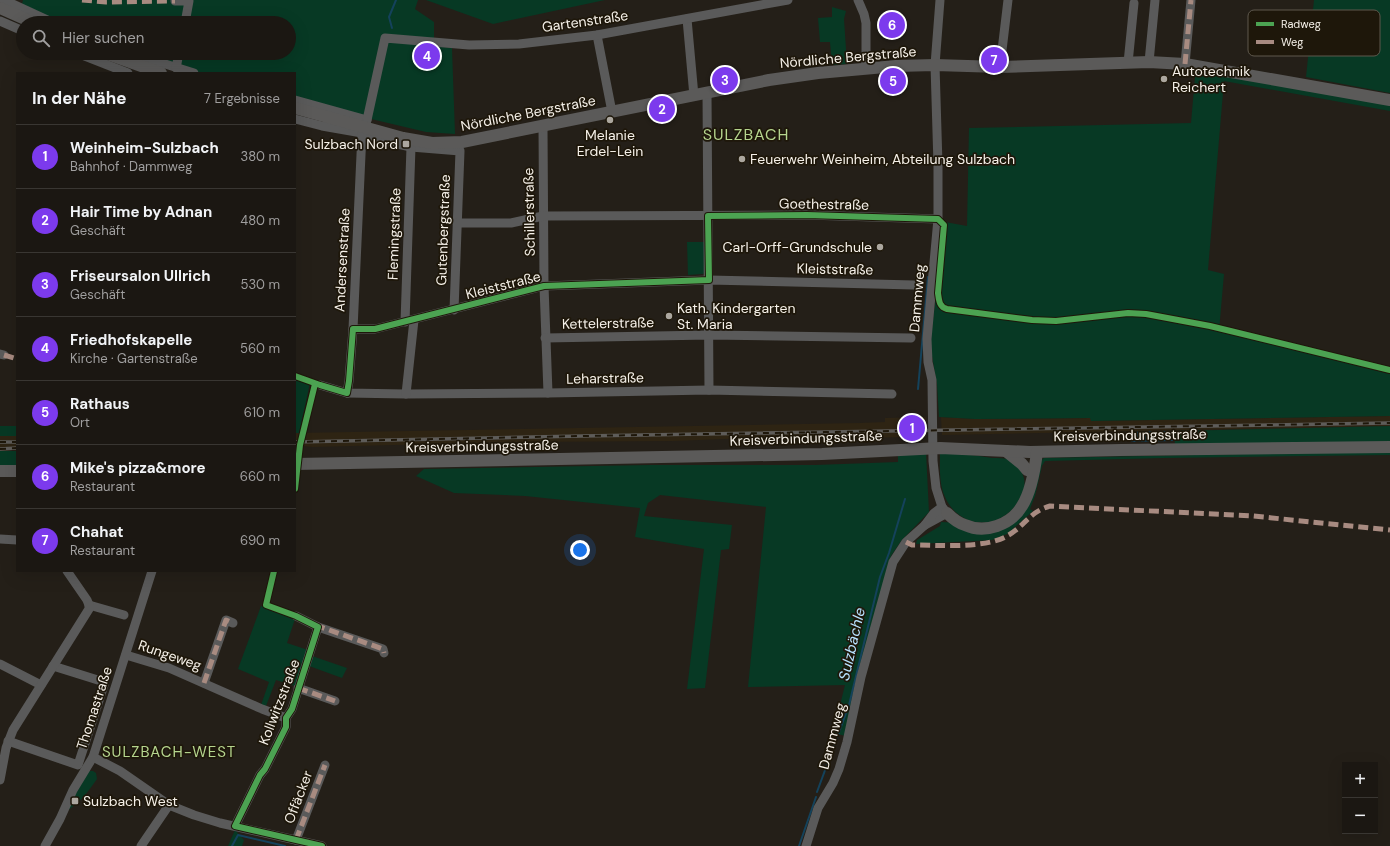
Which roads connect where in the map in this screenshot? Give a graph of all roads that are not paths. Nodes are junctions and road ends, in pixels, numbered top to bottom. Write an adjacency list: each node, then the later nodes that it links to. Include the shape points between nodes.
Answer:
1 (4, 0): 12 (street)
2 (788, 0): 14 (street, Gartenstraße)
3 (858, 0): 29 (street, via 866,22)
4 (940, 0): 26 (street, Dammweg)
5 (1008, 0): 27 (street)
6 (1155, 0): 23 (street)
7 (1191, 0): 25 (street)
8 (175, 1): 13 (street, via 190,1)
9 (1134, 3): 24 (street)
10 (0, 8): 11 (main road)
11 (18, 16)
12 (39, 16)
13 (187, 16)
14 (687, 19): 17 (street, Gartenstraße); 34 (street)
15 (0, 21): 16 (street)
16 (16, 28)
17 (597, 35): 18 (street, Gartenstraße, via 519,44 469,46); 38 (street)
18 (385, 38): 41 (street, Andersenstraße)
19 (95, 60): 30 (street)
20 (125, 60): 31 (main road)
21 (151, 60): 28 (street)
22 (178, 60): 28 (street)
23 (1149, 62): 24 (main road, Nördliche Bergstraße); 25 (main road, Nördliche Bergstraße)
24 (1128, 63): 27 (main road, Nördliche Bergstraße)
25 (1185, 64): 36 (main road, Nördliche Bergstraße)
26 (935, 65): 27 (main road, Nördliche Bergstraße); 29 (main road, Nördliche Bergstraße); 45 (street, Dammweg)
27 (1000, 67)
28 (176, 68): 32 (street)
29 (866, 68): 33 (main road, Nördliche Bergstraße, via 769,80)
30 (125, 72)
31 (158, 72)
32 (190, 72)
33 (708, 93): 34 (main road, Nördliche Bergstraße); 44 (street)
34 (694, 96): 38 (main road, Nördliche Bergstraße)
35 (296, 100): 41 (street)
36 (1390, 100)
37 (296, 108): 41 (main road, Nördliche Bergstraße)
38 (612, 112): 40 (main road, Nördliche Bergstraße)
39 (296, 119): 41 (street, via 322,126)
40 (543, 126): 41 (main road, Nördliche Bergstraße, via 462,142 432,142 403,138); 43 (street, Schillerstraße)
41 (364, 127): 42 (street, via 384,141); 52 (street, Andersenstraße)
42 (411, 147): 46 (street, Gutenbergstraße, via 460,150); 51 (street, Flemingstraße)
43 (543, 216): 44 (street, Goethestraße); 46 (street, Goethestraße, via 511,223); 49 (street, Schillerstraße)
44 (708, 216): 45 (street, Goethestraße, via 807,215); 47 (street)
45 (938, 219): 70 (street, Dammweg, via 927,339 932,380 933,461 936,488)
46 (457, 223): 50 (street, Gutenbergstraße)
47 (709, 280): 48 (street, Kleiststraße); 49 (street, Kleiststraße); 53 (street)
48 (914, 285)
49 (544, 286): 50 (street, Kleiststraße); 54 (street, Schillerstraße)
50 (454, 310): 51 (street, Kleiststraße)
51 (409, 321): 52 (street, Kleiststraße, via 375,330); 60 (street, Flemingstraße)
52 (353, 329): 58 (street, Andersenstraße)
53 (709, 335): 54 (street, Kettelerstraße); 55 (street, Kettelerstraße); 57 (street)
54 (545, 338): 59 (street, Schillerstraße)
55 (911, 338)
56 (320, 385): 58 (street, Leharstraße)
57 (709, 390): 59 (street, Leharstraße); 61 (street, Leharstraße)
58 (347, 393): 60 (street, Leharstraße)
59 (548, 393): 60 (street, Leharstraße)
60 (406, 394)
61 (892, 394)
62 (1390, 447): 64 (main road, Kreisverbindungsstraße)
63 (1006, 451): 64 (main road, Kreisverbindungsstraße); 65 (main road, Kreisverbindungsstraße, via 940,448 822,454); 66 (main road)
64 (1034, 452): 66 (main road, via 1028,459); 69 (main road, via 1035,466)
65 (296, 464)
66 (1027, 470): 69 (main road)
67 (16, 471): 68 (main road)
68 (0, 472)
69 (1028, 489): 70 (main road, via 1022,507 998,526 971,528 957,521)
70 (945, 510): 99 (street, Dammweg, via 913,535 901,548 891,566 839,769 818,808)
71 (0, 538): 72 (street)
72 (16, 540)
73 (68, 572): 75 (street)
74 (152, 572): 81 (street, Thomastraße)
75 (89, 605): 76 (street); 83 (street)
76 (124, 614)
77 (296, 616): 79 (street)
78 (233, 623): 84 (street, Rungeweg, via 226,620)
79 (318, 627): 80 (street, via 383,649); 86 (street, Kollwitzstraße)
80 (384, 653)
81 (126, 655): 84 (street, Rungeweg, via 169,668); 90 (street, Thomastraße)
82 (0, 664): 85 (street)
83 (53, 666): 85 (street); 89 (street, via 101,681 104,685 78,765)
84 (204, 683): 88 (street, Rungeweg)
85 (41, 685): 89 (street)
86 (298, 688): 87 (street, Kollwitzstraße); 88 (street, Kollwitzstraße, via 292,709)
87 (335, 701)
88 (286, 718): 94 (street, Kollwitzstraße, via 286,726)
89 (8, 741): 92 (street)
90 (93, 757): 93 (street, via 120,771); 96 (street, Thomastraße)
91 (325, 765): 95 (street, Offäcker)
92 (0, 780)
93 (169, 805): 94 (street, via 205,819); 97 (street)
94 (235, 826): 95 (street)
95 (296, 840): 98 (street)
96 (45, 846)
97 (141, 846)
98 (322, 846)
99 (806, 846)

